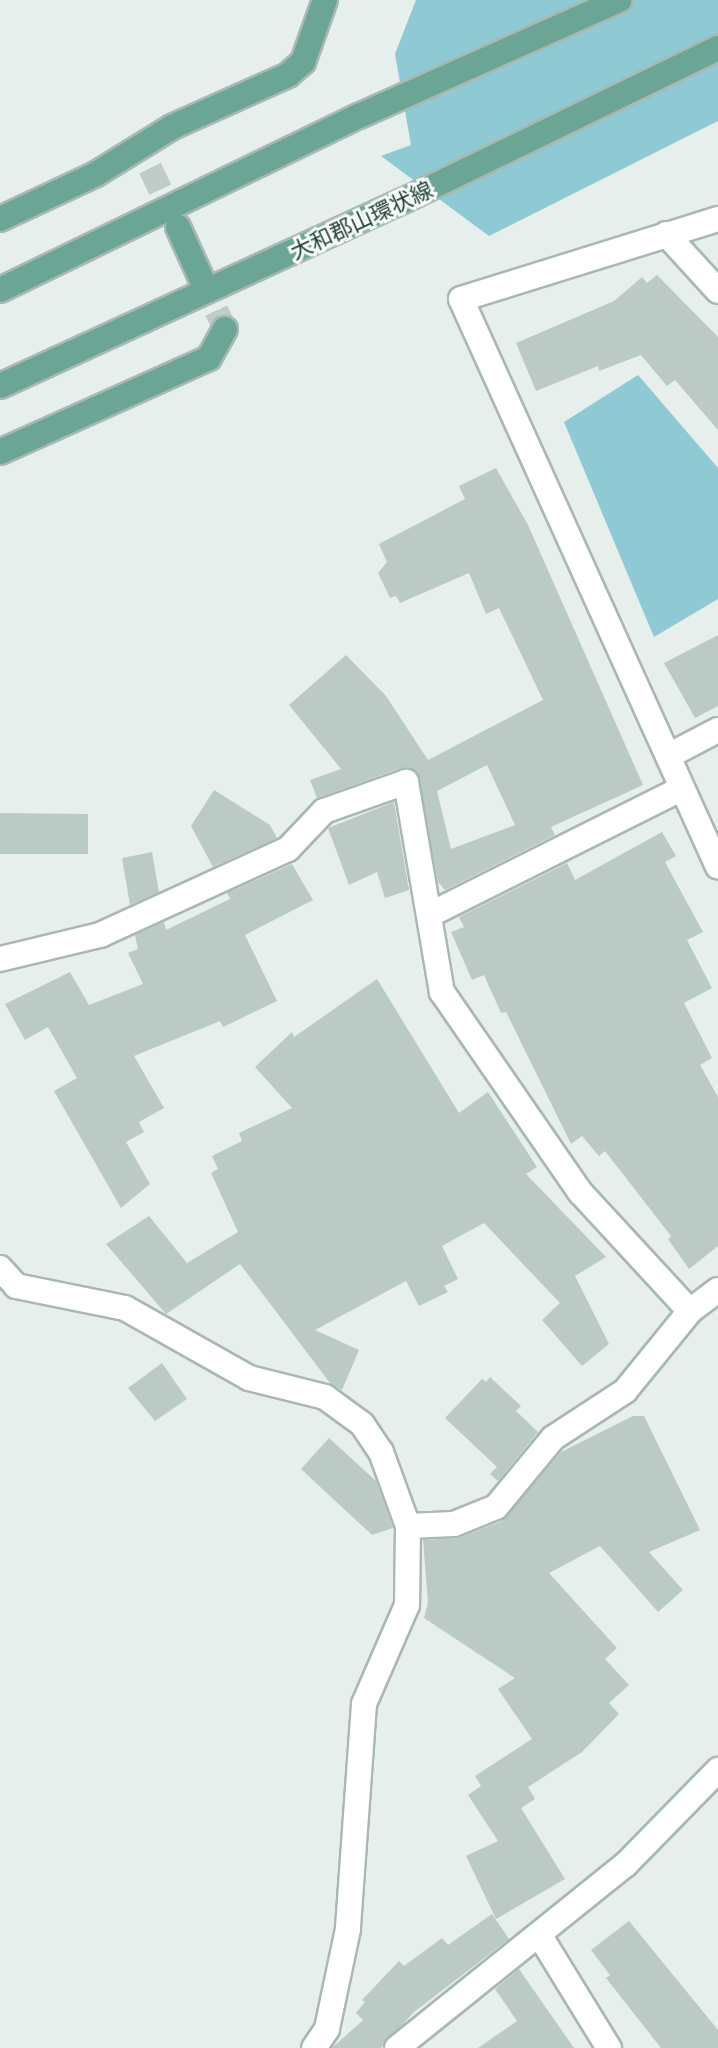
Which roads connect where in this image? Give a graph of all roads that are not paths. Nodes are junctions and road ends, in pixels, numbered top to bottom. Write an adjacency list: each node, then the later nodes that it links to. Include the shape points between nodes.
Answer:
1 (325, 0): 4 (main road, via 303,62 288,75 172,127 146,158)
2 (619, 0): 9 (main road, via 359,116)
3 (718, 48): 12 (main road, 大和郡山環状線, via 403,201)
4 (0, 219)
5 (718, 219): 7 (street)
6 (178, 227): 8 (main road)
7 (666, 234): 10 (street); 15 (street, via 461,299)
8 (201, 278)
9 (0, 290)
10 (718, 291)
11 (225, 329): 13 (main road, via 209,358)
12 (0, 386)
13 (0, 452)
14 (718, 730): 15 (street)
15 (668, 756): 16 (street)
16 (681, 789): 17 (street); 18 (street)
17 (718, 867)
18 (429, 915): 19 (street, via 406,782 324,811 288,849 100,935); 22 (street, via 442,992 580,1192)
19 (0, 959)
20 (0, 1268): 23 (street, via 16,1286 125,1308 249,1378 325,1397 362,1424 381,1452)
21 (718, 1290): 22 (street)
22 (690, 1311): 23 (street, via 625,1391 553,1438 496,1507 454,1524)
23 (408, 1526): 26 (street, via 407,1605 364,1704 348,1929 327,2029)
24 (718, 1770): 25 (street, via 626,1864)
25 (540, 1936): 27 (street); 28 (street)
26 (314, 2048)
27 (397, 2048)
28 (609, 2048)

